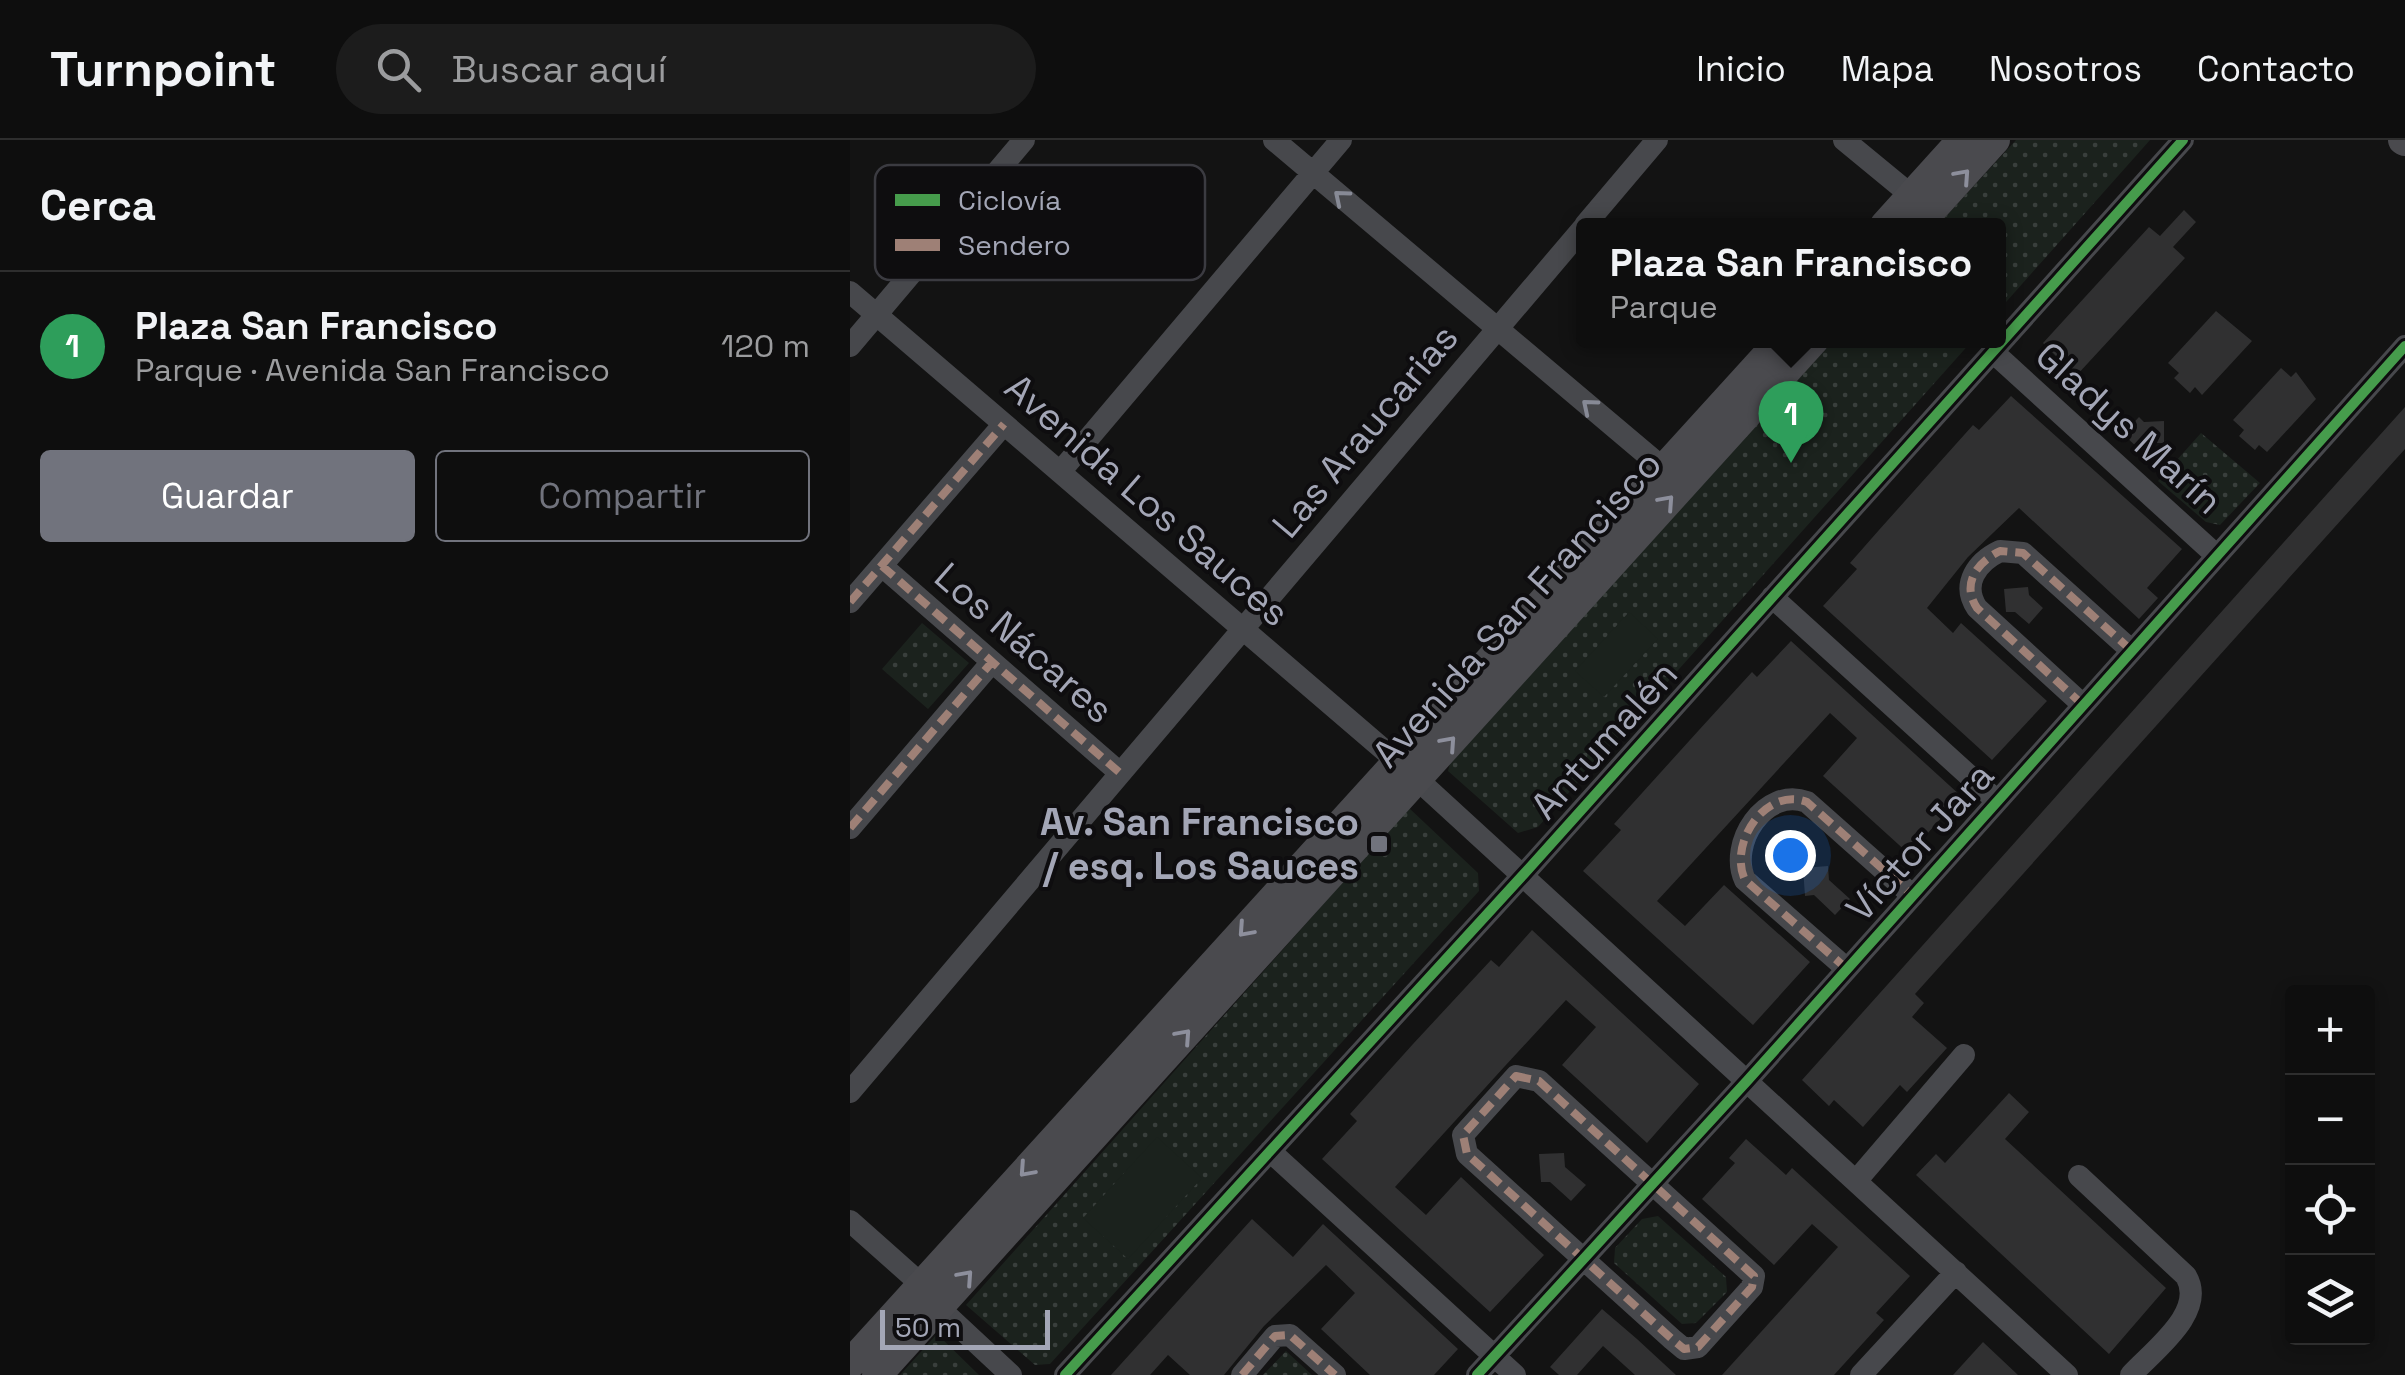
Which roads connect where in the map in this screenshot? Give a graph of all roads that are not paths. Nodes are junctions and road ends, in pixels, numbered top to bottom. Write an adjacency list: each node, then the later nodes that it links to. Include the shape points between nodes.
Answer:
1 (1024, 140): 9 (street)
2 (1274, 140): 10 (street)
3 (1341, 140): 10 (street)
4 (1658, 140): 12 (street, Las Araucarias)
5 (1844, 140): 11 (street)
6 (1962, 140): 11 (main road)
7 (1995, 140): 11 (main road, one-way to 7)
8 (2183, 140): 18 (street, Antumalén)
9 (1003, 165)
10 (1313, 173): 17 (street, one-way to 10); 27 (street)
11 (1915, 211)
12 (1591, 218)
13 (1576, 236): 17 (street, Las Araucarias)
14 (905, 280): 16 (street)
15 (850, 292): 16 (street, Avenida Los Sauces)
16 (876, 314): 19 (street); 25 (street, Avenida Los Sauces)
17 (1498, 329): 26 (street, one-way to 17); 32 (street, Las Araucarias)
18 (2006, 337)
19 (850, 346)
20 (2405, 346): 28 (street, Víctor Jara)
21 (1774, 348): 26 (main road, Avenida San Francisco)
22 (1806, 348): 36 (main road, Avenida San Francisco, one-way to 22)
23 (1997, 348): 24 (street, Antumalén)
24 (1993, 352): 28 (street, Gladys Marín); 30 (street, Antumalén)
25 (1004, 424): 27 (street, Avenida Los Sauces); 29 (street)
26 (1664, 469): 36 (main road, Avenida San Francisco)
27 (1060, 472): 32 (street, Avenida Los Sauces)
28 (2218, 556): 33 (street, Víctor Jara)
29 (882, 566): 31 (street); 34 (street, Los Nácares)
30 (1772, 597): 38 (street); 40 (street, Antumalén)
31 (850, 602)
32 (1243, 629): 36 (street, Avenida Los Sauces); 37 (street, Las Araucarias)
33 (2132, 650): 35 (street, Víctor Jara); 35 (street, via 2023,553 2000,550 1974,572 1970,592 1977,608)
34 (992, 662): 37 (street, Los Nácares); 39 (street)
35 (2084, 705): 38 (street, Víctor Jara)
36 (1408, 770): 40 (street, Avenida Los Sauces); 53 (main road, Avenida San Francisco)
37 (1120, 774): 45 (street, Las Araucarias)
38 (1997, 802): 41 (street, Víctor Jara)
39 (850, 828)
40 (1523, 875): 44 (street, Avenida Los Sauces); 46 (street, Antumalén)
41 (1913, 896): 42 (street, Víctor Jara); 42 (street, via 1807,802 1773,803 1742,839 1740,870)
42 (1847, 969): 44 (street, Víctor Jara)
43 (1964, 1055): 48 (street)
44 (1747, 1081): 48 (street, Avenida Los Sauces); 49 (street, Víctor Jara)
45 (850, 1092)
46 (1270, 1151): 54 (street); 58 (street, Antumalén)
47 (2078, 1176): 65 (street, via 2186,1276 2192,1289 2186,1314)
48 (1856, 1181): 52 (street, Avenida Los Sauces)
49 (1653, 1182): 51 (street, Víctor Jara); 51 (street, via 1754,1276 1752,1288 1698,1348 1684,1349); 51 (street, via 1538,1081 1516,1076 1463,1135 1462,1146)
50 (850, 1221): 53 (street)
51 (1584, 1258): 54 (street, Víctor Jara)
52 (1956, 1272): 63 (street); 64 (street, Avenida Los Sauces)
53 (930, 1296): 55 (main road, Avenida San Francisco); 56 (main road, Avenida San Francisco); 57 (street)
54 (1494, 1356): 61 (street, Víctor Jara); 62 (street)
55 (850, 1364)
56 (876, 1375)
57 (1011, 1375)
58 (1065, 1375)
59 (1242, 1375): 60 (street, via 1275,1336 1290,1335)
60 (1335, 1375)
61 (1477, 1375)
62 (1516, 1375)
63 (1862, 1375)
64 (2067, 1375)
65 (2131, 1375)

